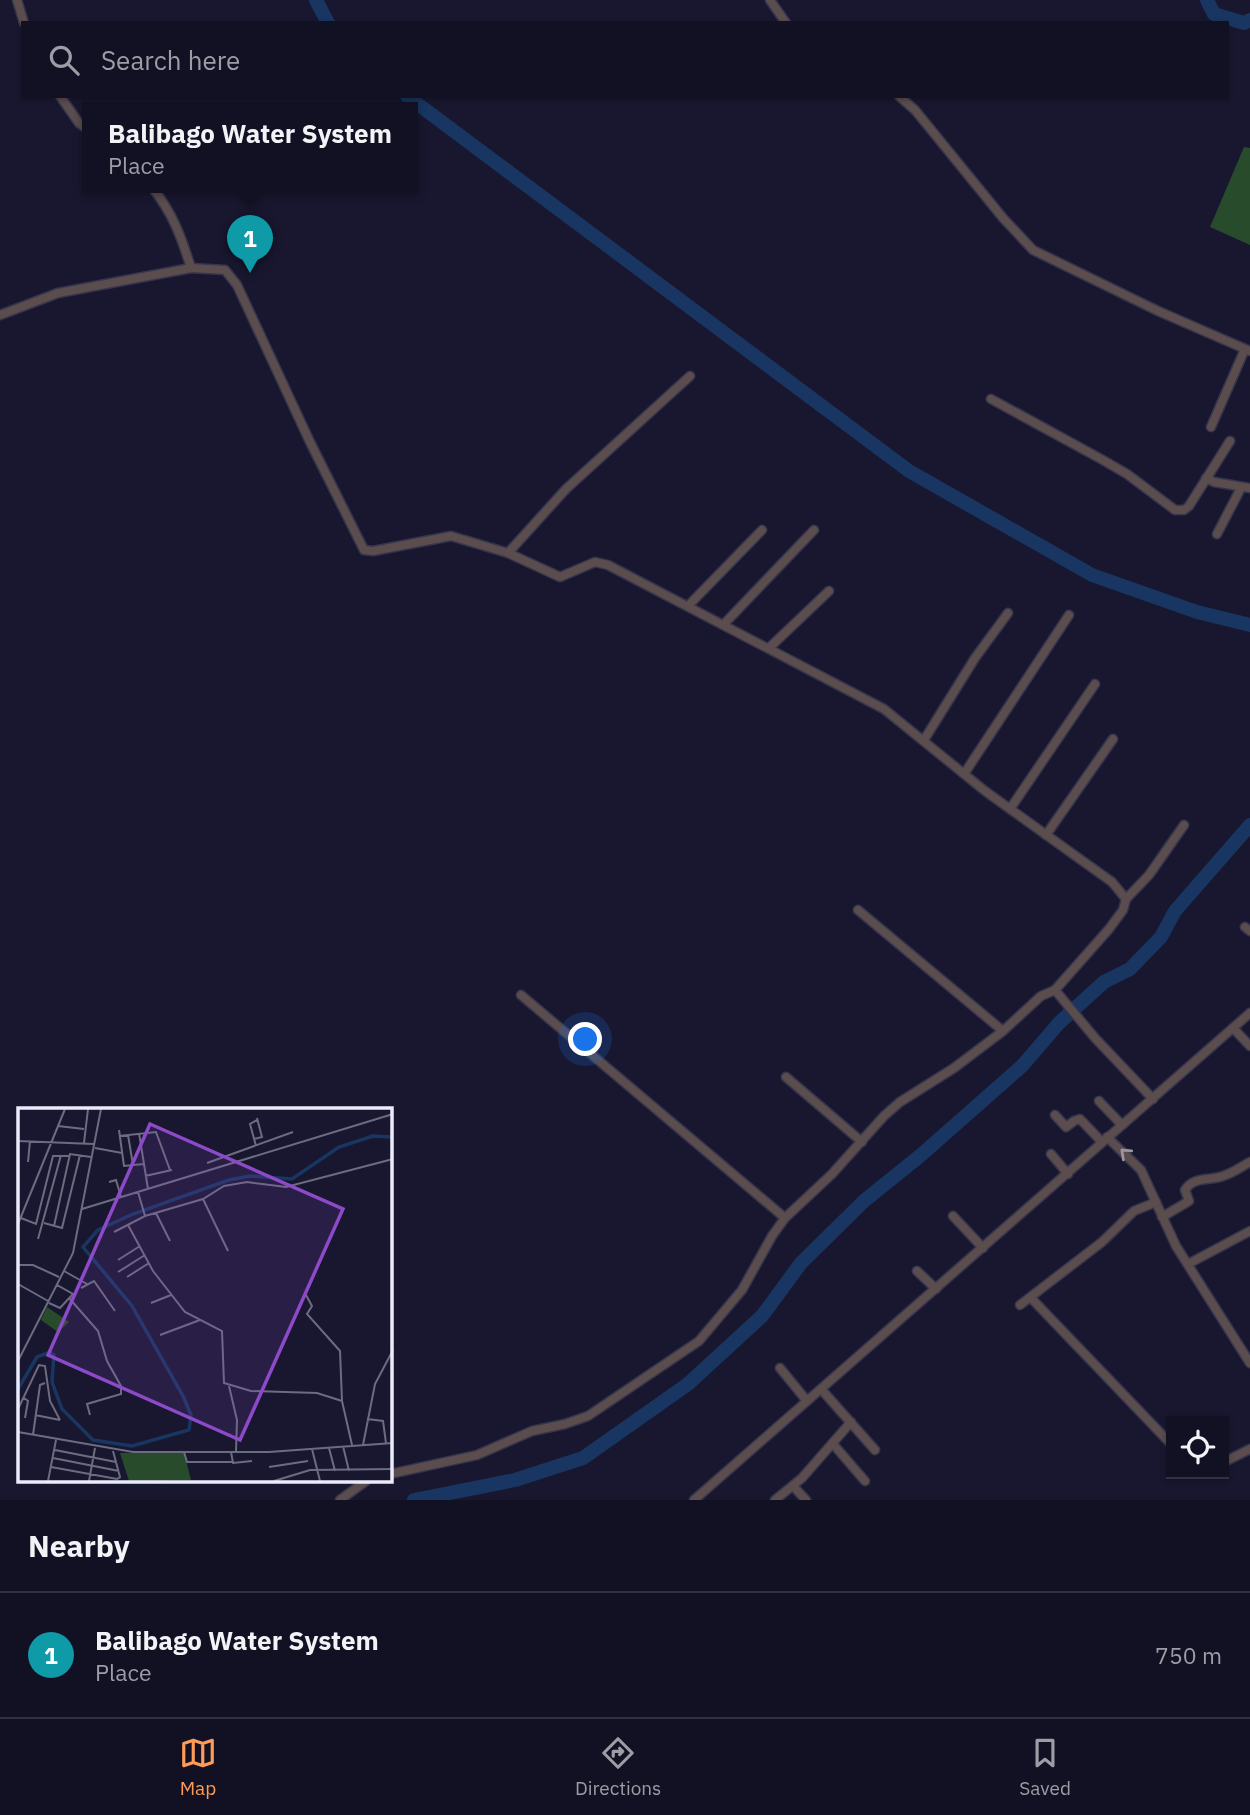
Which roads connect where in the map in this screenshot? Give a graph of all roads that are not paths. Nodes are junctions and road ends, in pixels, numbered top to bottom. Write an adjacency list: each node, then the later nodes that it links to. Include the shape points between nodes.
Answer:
1 (17, 0): 3 (street)
2 (770, 0): 4 (street)
3 (23, 21)
4 (785, 21)
5 (61, 98): 7 (street)
6 (900, 98): 11 (street, via 1033,250)
7 (82, 125)
8 (157, 193): 9 (street, via 178,228)
9 (191, 268): 10 (street, via 58,293); 21 (street, via 215,268 232,275 365,550 451,536)
10 (0, 315)
11 (1247, 350): 14 (street)
12 (690, 376): 21 (street, via 566,489)
13 (991, 399): 16 (street, via 1101,458 1175,510 1189,506)
14 (1211, 427)
15 (1230, 440): 16 (street)
16 (1206, 478): 17 (street)
17 (1246, 488): 20 (street)
18 (762, 530): 23 (street)
19 (814, 530): 26 (street)
20 (1217, 534)
21 (508, 553): 23 (street, via 561,577 603,563)
22 (829, 591): 27 (street)
23 (688, 606): 26 (street)
24 (1008, 613): 30 (street)
25 (1069, 615): 31 (street)
26 (724, 624): 27 (street)
27 (769, 648): 30 (street, via 884,709)
28 (1095, 684): 32 (street)
29 (1113, 739): 34 (street)
30 (924, 740): 31 (street)
31 (964, 774): 32 (street)
32 (1010, 809): 34 (street)
33 (1184, 825): 35 (street)
34 (1046, 835): 35 (street, via 1112,882)
35 (1126, 899): 37 (street, via 1118,917)
36 (858, 911): 41 (street)
37 (1055, 990): 41 (street, via 1041,996); 44 (street)
38 (521, 995): 56 (street)
39 (1250, 1013): 40 (street)
40 (1233, 1028): 42 (street); 44 (street)
41 (1003, 1031): 49 (street, via 900,1102)
42 (1250, 1046)
43 (786, 1077): 49 (street)
44 (1153, 1099): 47 (street)
45 (1099, 1101): 47 (street)
46 (1055, 1115): 48 (street, via 1066,1127 1080,1119)
47 (1122, 1125): 48 (street)
48 (1105, 1139): 52 (street); 53 (street, one-way to 48, via 1141,1170)
49 (862, 1142): 56 (street)
50 (1051, 1154): 52 (street)
51 (1250, 1162): 55 (street, via 1222,1177 1190,1183 1185,1190 1189,1200)
52 (1068, 1174): 58 (street)
53 (1156, 1202): 55 (street); 62 (street, via 1134,1211)
54 (953, 1216): 58 (street)
55 (1163, 1217): 59 (street)
56 (785, 1218): 74 (street, via 742,1290 708,1332 588,1416 532,1431 477,1455)
57 (1249, 1234): 59 (street)
58 (983, 1248): 61 (street)
59 (1188, 1265): 64 (street)
60 (917, 1271): 61 (street)
61 (936, 1289): 66 (street)
62 (1031, 1298): 63 (street); 69 (street)
63 (1020, 1305)
64 (1250, 1363)
65 (780, 1368): 67 (street)
66 (821, 1389): 67 (street); 68 (street)
67 (807, 1401): 79 (street)
68 (851, 1422): 70 (street); 72 (street)
69 (1166, 1439)
70 (833, 1444): 75 (street); 77 (street)
71 (1250, 1449): 73 (street)
72 (875, 1450)
73 (1229, 1460)
74 (392, 1474)
75 (865, 1481)
76 (365, 1482): 78 (street)
77 (793, 1486): 80 (street); 81 (street)
78 (340, 1500)
79 (694, 1500)
80 (775, 1500)
81 (806, 1500)

